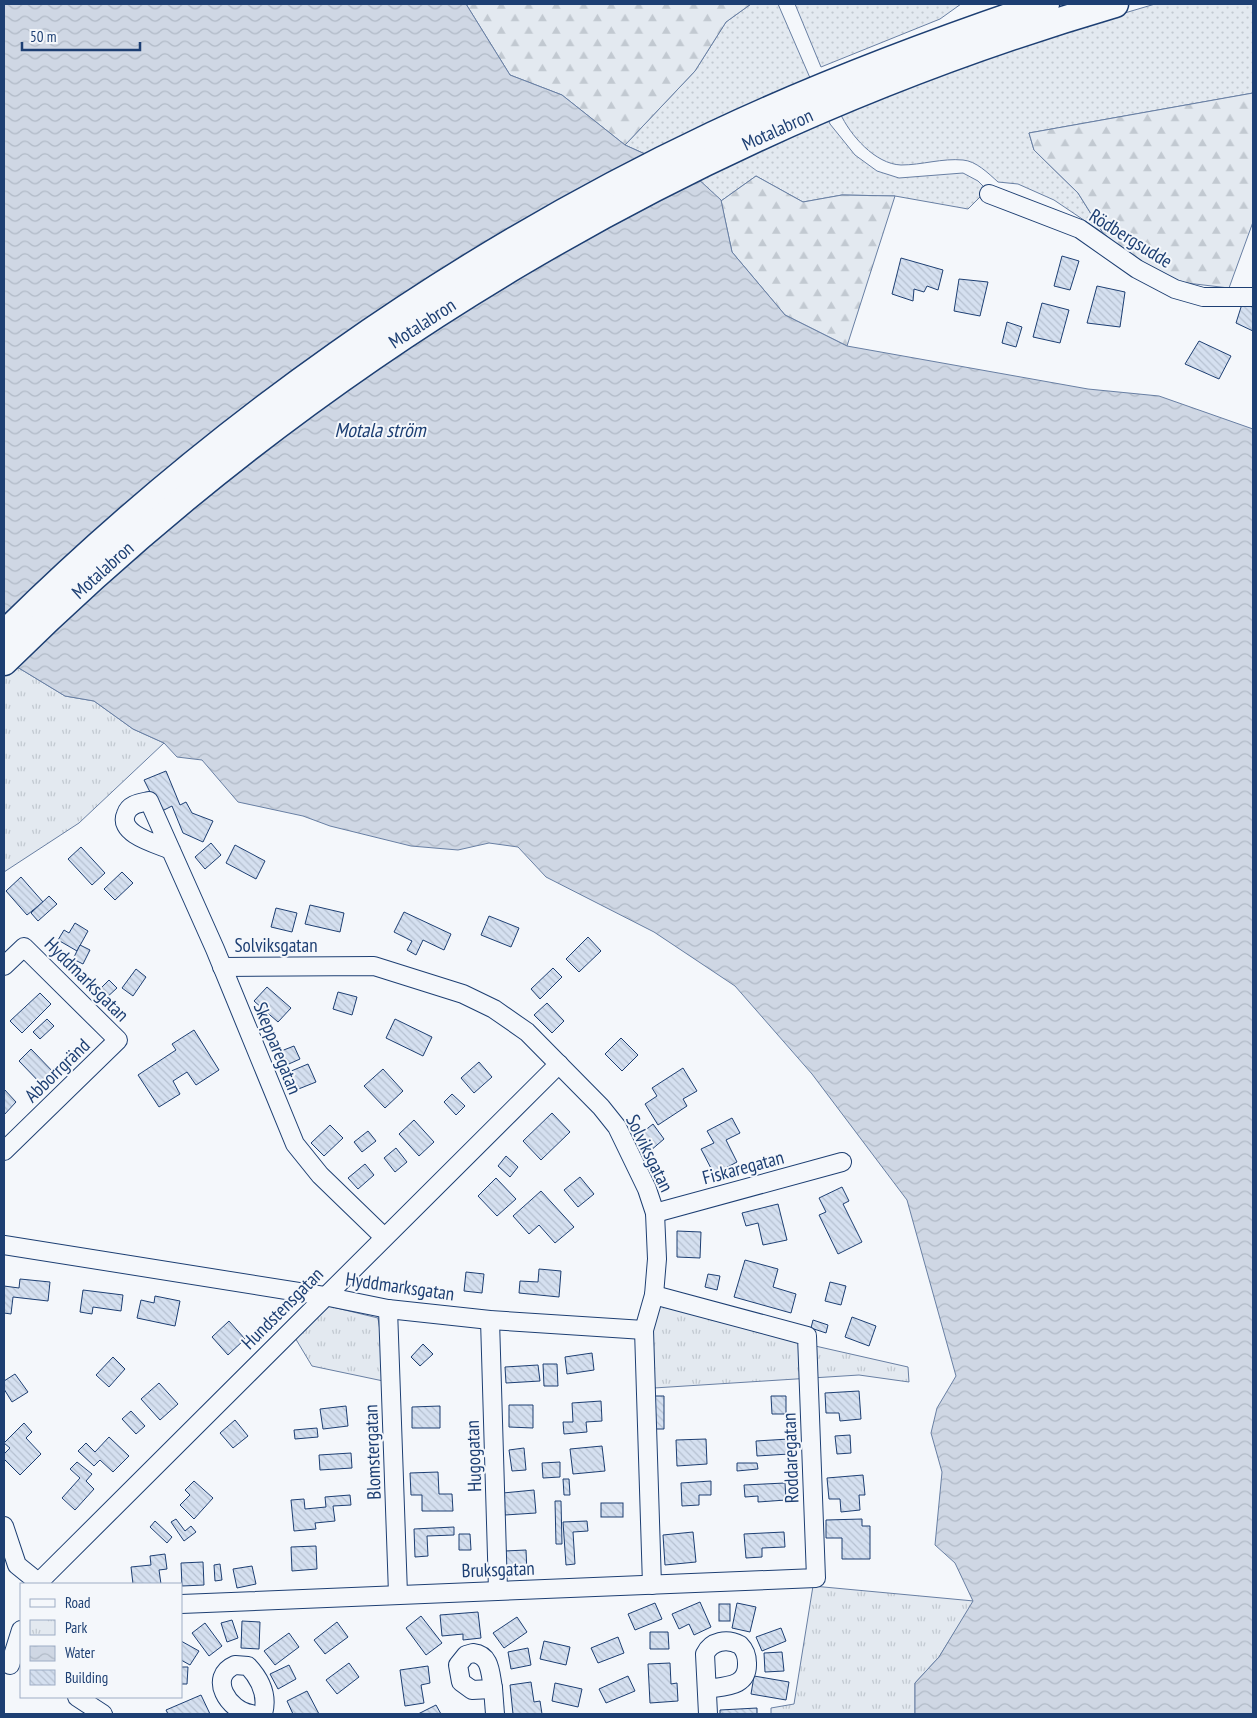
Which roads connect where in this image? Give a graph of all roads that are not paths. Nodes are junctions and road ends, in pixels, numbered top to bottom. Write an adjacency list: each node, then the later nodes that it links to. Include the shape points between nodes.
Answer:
1 (1046, 4): 3 (highway)
2 (1115, 4): 3 (highway, via 997,41)
3 (898, 67): 6 (highway, Motalabron, via 729,128 522,236 425,296 203,455); 7 (highway, Motalabron, via 809,114 721,153 564,235 436,312 216,471 108,563)
4 (989, 194): 5 (street, Rödbergsudde, via 1080,229 1137,270 1175,289 1203,297)
5 (1253, 297)
6 (4, 634)
7 (4, 662)
8 (171, 850): 10 (street, Skepparegatan)
9 (4, 966): 11 (street, Hyddmarksgatan, via 24,947)
10 (222, 967): 12 (street, Solviksgatan, via 374,966 392,970 463,994 494,1009 519,1026); 16 (street, Skepparegatan, via 295,1144 320,1175)
11 (118, 1040): 13 (street, Abborrgränd)
12 (558, 1064): 15 (street, Solviksgatan, via 602,1107 617,1127); 16 (street, Hundstensgatan)
13 (4, 1151)
14 (842, 1162): 15 (street, Fiskaregatan)
15 (655, 1213): 18 (street, Solviksgatan, via 657,1259)
16 (384, 1236): 19 (street, Hundstensgatan)
17 (4, 1245): 19 (street, Hyddmarksgatan)
18 (654, 1295): 22 (street, Solviksgatan); 24 (street, Roddaregatan, via 807,1336)
19 (324, 1296): 20 (street, Hyddmarksgatan); 25 (street, Hundstensgatan)
20 (388, 1309): 21 (street, Hyddmarksgatan); 28 (street, Blomstergatan)
21 (490, 1320): 22 (street, Hyddmarksgatan); 27 (street, Hugogatan)
22 (644, 1330): 26 (street, Solviksgatan)
23 (4, 1526): 25 (street, via 17,1565)
24 (816, 1578): 26 (street, Bruksgatan)
25 (38, 1583)
26 (652, 1585): 27 (street, Bruksgatan)
27 (498, 1590): 28 (street, Bruksgatan)
28 (398, 1594): 29 (street, Bruksgatan)
29 (182, 1604)
30 (20, 1634): 31 (street)
31 (12, 1666)
32 (493, 1688): 38 (street)
33 (707, 1689): 39 (street)
34 (79, 1698): 35 (street)
35 (103, 1714)
36 (251, 1714): 37 (street, via 240,1712 223,1690 224,1673 235,1665 248,1666 259,1680 265,1695)
37 (263, 1714)
38 (495, 1714)
39 (708, 1714)

